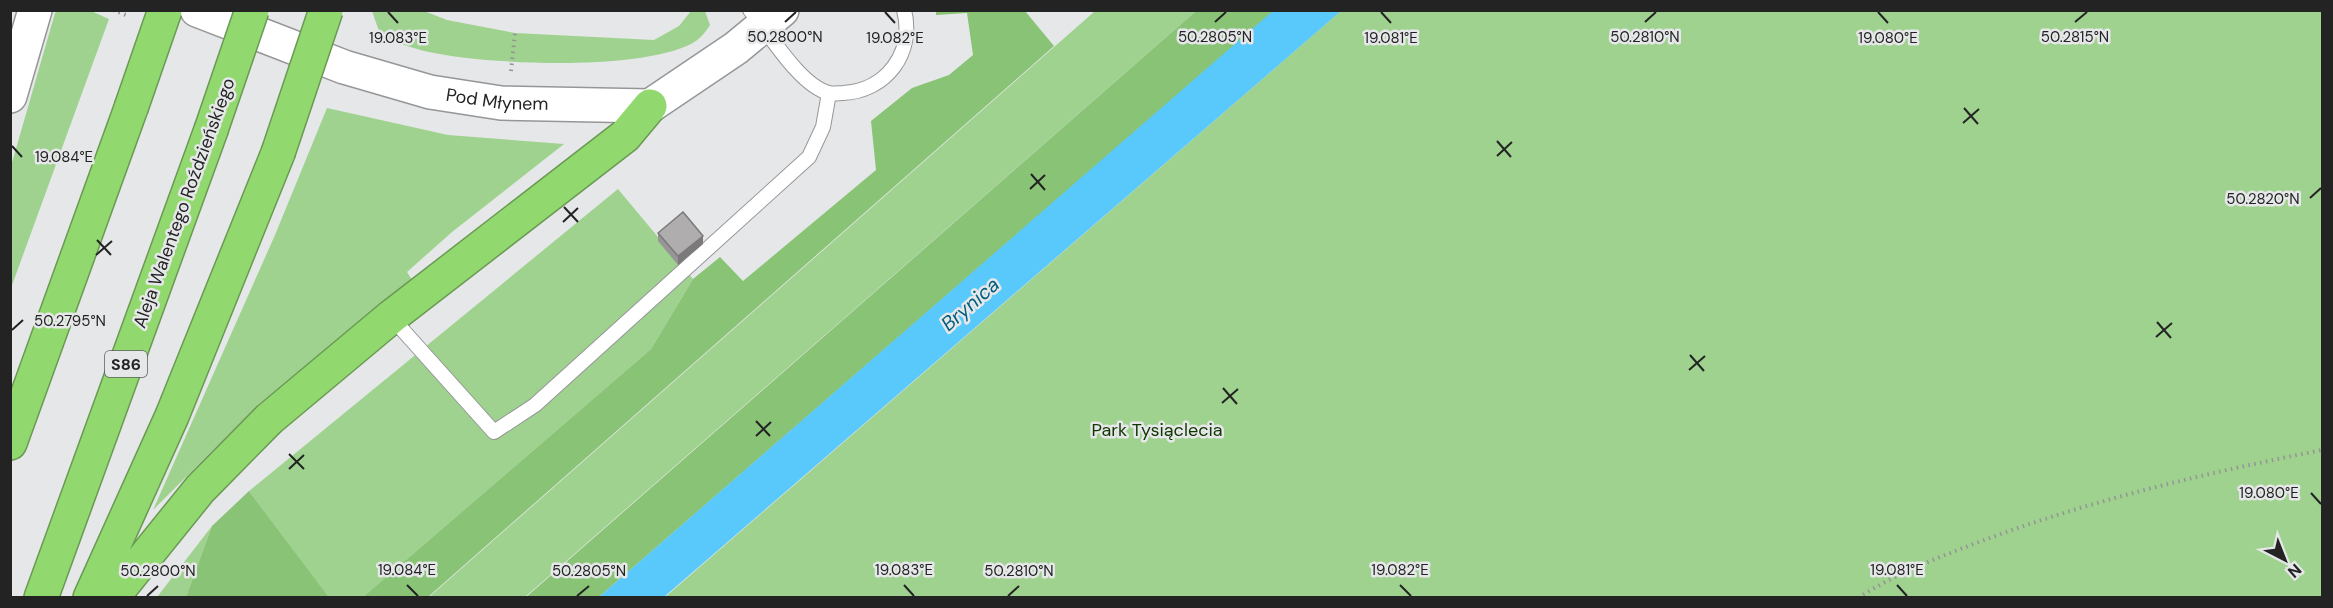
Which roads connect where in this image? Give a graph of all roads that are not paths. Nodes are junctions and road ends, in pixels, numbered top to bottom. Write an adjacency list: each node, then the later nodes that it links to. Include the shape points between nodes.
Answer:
1 (35, 10): 9 (street)
2 (197, 10): 10 (street, Pod Młynem, via 344,67 430,92 501,103)
3 (252, 10): 13 (highway, Aleja Walentego Roździeńskiego / S86, bridge)
4 (326, 10): 14 (highway, bridge, via 278,153 172,416)
5 (904, 10): 8 (lane, via 908,24 905,48 892,70 880,82 860,92)
6 (150, 13): 12 (highway, bridge, via 131,108)
7 (765, 16): 8 (lane, via 805,79); 10 (street, via 736,48)
8 (829, 93): 11 (lane, via 823,127 809,157 535,405 494,432)
9 (10, 96)
10 (650, 106): 11 (highway, via 626,136)
11 (391, 317): 15 (highway, via 322,372 234,452)
12 (10, 443)
13 (41, 597)
14 (90, 597)
15 (112, 597)

